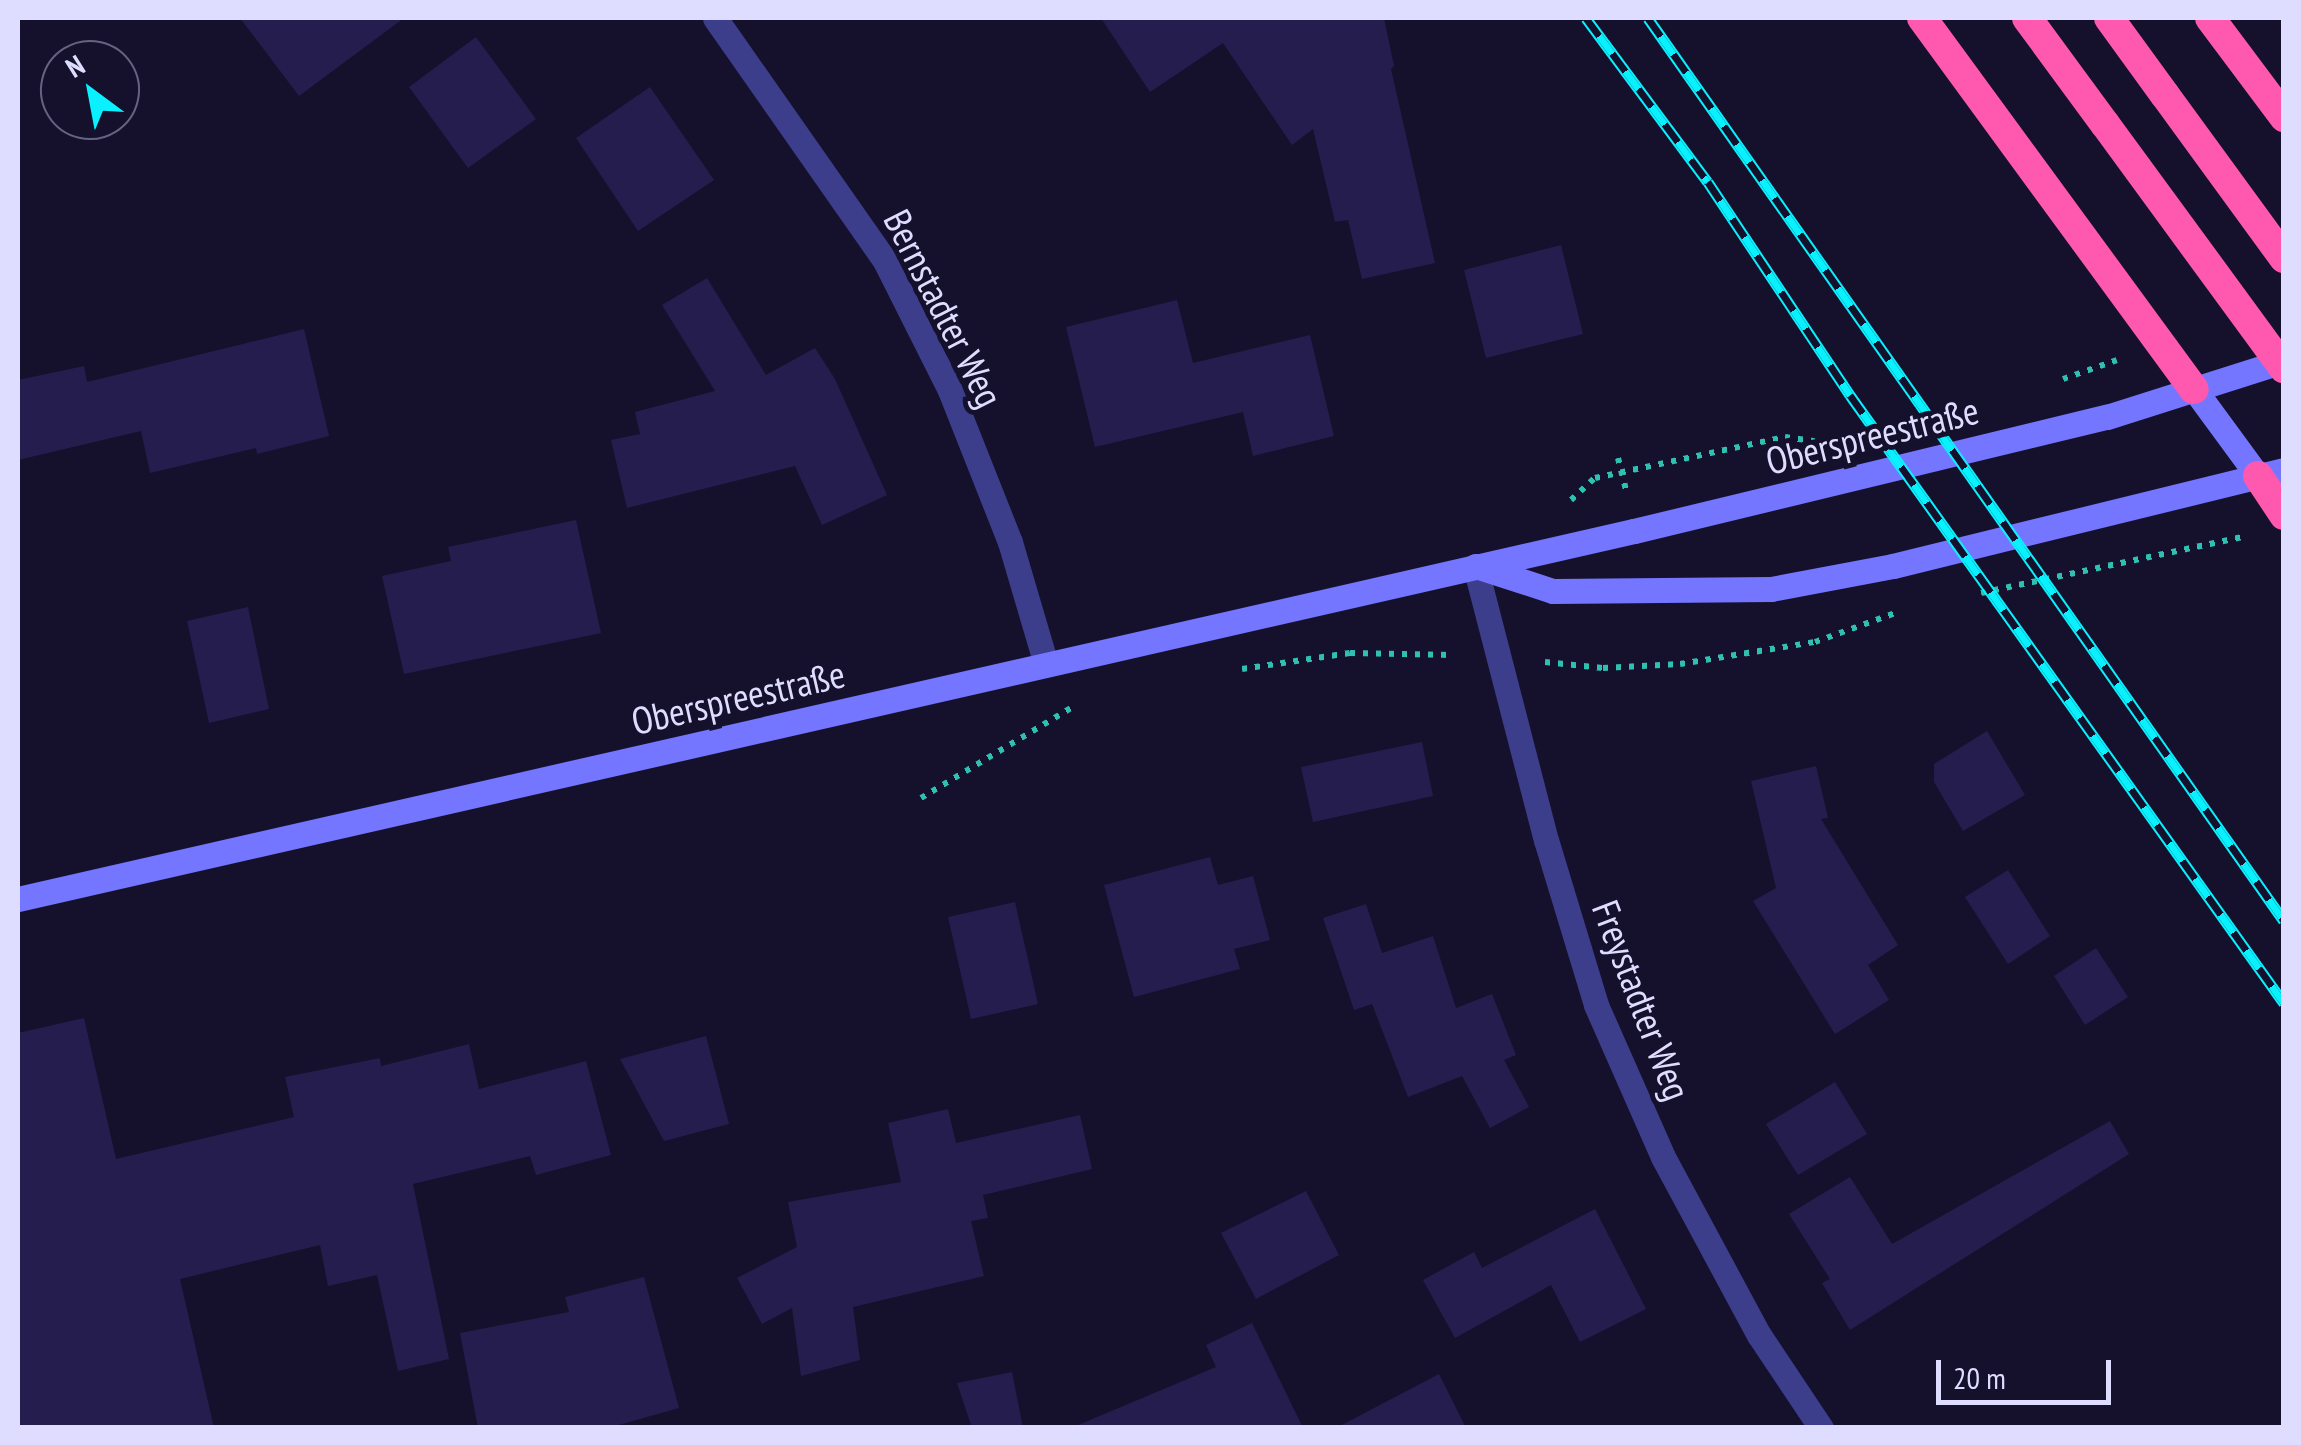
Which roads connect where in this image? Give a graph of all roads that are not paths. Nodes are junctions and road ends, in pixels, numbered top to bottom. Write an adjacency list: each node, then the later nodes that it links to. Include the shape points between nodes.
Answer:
1 (716, 18): 13 (street, Bernstadter Weg, via 885,261 949,388 1010,542)
2 (1922, 18): 9 (highway)
3 (2027, 18): 8 (highway, bridge)
4 (2109, 18): 7 (highway, bridge)
5 (2210, 18): 6 (highway)
6 (2284, 117)
7 (2284, 258)
8 (2284, 365): 9 (main road, Oberspreestraße)
9 (2194, 389): 10 (main road); 12 (main road, Oberspreestraße, via 2088,421)
10 (2271, 473): 11 (highway); 12 (main road, via 1771,590 1553,591)
11 (2284, 515)
12 (1475, 566): 13 (main road, Oberspreestraße); 15 (street, Freystadter Weg, via 1596,1005 1663,1157 1760,1335)
13 (1046, 664): 14 (main road, Oberspreestraße)
14 (18, 899)
15 (1821, 1428)

